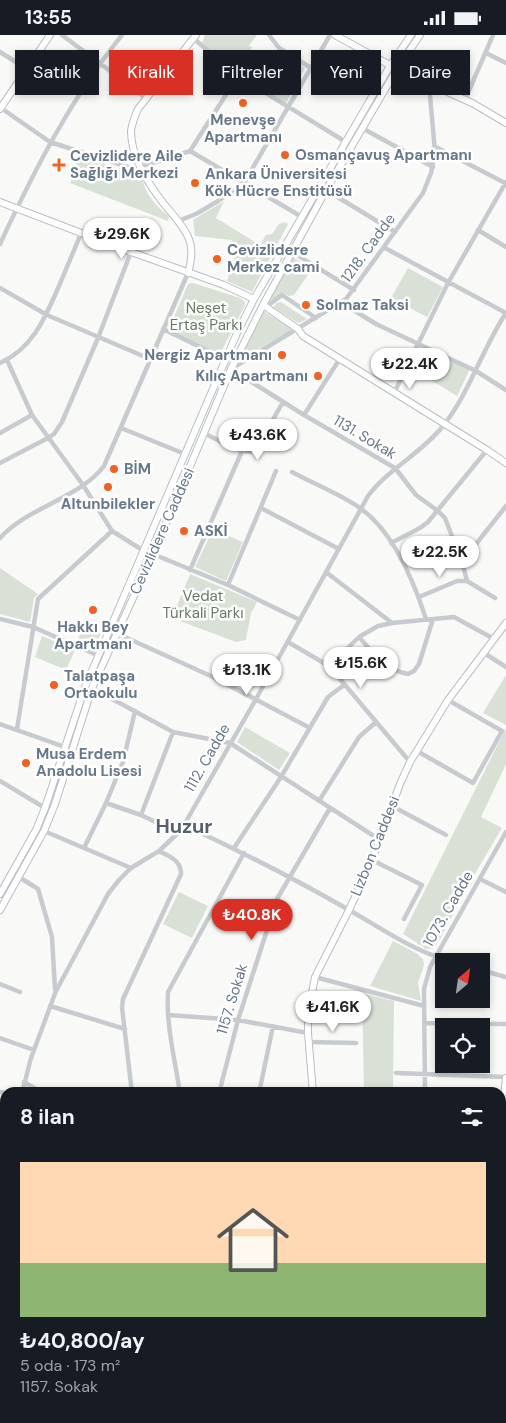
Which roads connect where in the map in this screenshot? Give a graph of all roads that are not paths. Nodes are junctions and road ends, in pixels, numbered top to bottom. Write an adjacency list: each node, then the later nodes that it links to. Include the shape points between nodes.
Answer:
1 (50, 35): 11 (main road)
2 (62, 35): 18 (street)
3 (122, 35): 18 (street)
4 (270, 35): 21 (street, via 280,48)
5 (330, 35): 13 (street)
6 (335, 35): 20 (main road)
7 (411, 35): 20 (main road, Cevizlidere Caddesi)
8 (420, 35): 14 (main road, Cevizlidere Caddesi)
9 (493, 35): 16 (street)
10 (195, 37): 12 (street); 28 (main road)
11 (40, 50)
12 (209, 50)
13 (321, 50)
14 (410, 50)
15 (0, 52): 17 (street)
16 (486, 53): 19 (street); 29 (street)
17 (15, 61)
18 (100, 63): 28 (street); 34 (street)
19 (506, 63)
20 (390, 66): 35 (main road, Cevizlidere Caddesi)
21 (311, 68): 31 (street)
22 (391, 79): 33 (main road, Cevizlidere Caddesi)
23 (15, 87): 30 (main road)
24 (226, 95): 37 (street)
25 (268, 95): 31 (street)
26 (430, 95): 36 (street, 1218. Cadde)
27 (454, 95): 29 (main road)
28 (146, 98): 39 (main road, via 133,119 131,132)
29 (465, 100): 32 (main road)
30 (1, 108): 34 (street)
31 (288, 108): 35 (street); 41 (street)
32 (506, 123)
33 (362, 128): 38 (street); 42 (main road, Cevizlidere Caddesi)
34 (50, 142): 39 (street); 44 (street)
35 (346, 143): 45 (main road, Cevizlidere Caddesi)
36 (434, 146): 38 (street, 1218. Cadde); 40 (street)
37 (190, 151): 39 (street); 41 (street)
38 (433, 167): 48 (street, 1218. Cadde, via 422,193)
39 (142, 170): 46 (main road)
40 (506, 182): 47 (street)
41 (244, 183): 45 (street); 46 (street, via 196,214)
42 (326, 190): 48 (street); 54 (main road, Cevizlidere Caddesi)
43 (0, 202): 44 (main road)
44 (16, 208): 49 (main road); 50 (street)
45 (302, 217): 59 (main road, Cevizlidere Caddesi)
46 (178, 221): 55 (main road, via 190,240)
47 (478, 230): 51 (street); 56 (street)
48 (395, 232): 52 (street, 1218. Cadde)
49 (81, 233): 53 (main road); 63 (street)
50 (0, 244)
51 (506, 247)
52 (385, 248): 56 (street); 58 (street, 1218. Cadde)
53 (131, 252): 55 (main road); 67 (street)
54 (292, 252): 58 (street); 61 (main road, Cevizlidere Caddesi)
55 (188, 273): 59 (main road); 65 (street)
56 (448, 283): 62 (street); 68 (street)
57 (0, 287): 63 (street)
58 (354, 290): 60 (street, 1218. Cadde)
59 (254, 299): 70 (main road, Cevizlidere Caddesi)
60 (342, 303): 64 (street, 1218. Cadde); 68 (street)
61 (264, 306): 64 (street, via 282,295); 66 (main road); 74 (main road, Cevizlidere Caddesi)
62 (506, 313): 75 (street, 1112. Cadde)
63 (47, 315): 67 (street); 71 (street, via 28,344)
64 (316, 318): 66 (street, 1218. Cadde)
65 (163, 329): 69 (street); 70 (street)
66 (298, 329): 72 (main road, via 303,336); 74 (street, 1218. Cadde)
67 (98, 338): 69 (street); 85 (street, via 62,422)
68 (418, 343): 75 (street); 77 (street)
69 (150, 359): 82 (street)
70 (224, 359): 88 (main road, Cevizlidere Caddesi)
71 (7, 360): 73 (street); 79 (street)
72 (339, 360): 77 (main road); 80 (street)
73 (0, 363)
74 (231, 369): 78 (street, 1131. Sokak); 84 (main road, Cevizlidere Caddesi)
75 (476, 371): 76 (street); 81 (street, 1112. Cadde)
76 (506, 390)
77 (394, 393): 81 (main road)
78 (283, 402): 80 (street, 1131. Sokak); 87 (street, via 255,451)
79 (32, 415): 83 (street); 85 (street)
80 (304, 415): 91 (street, 1131. Sokak)
81 (445, 424): 86 (main road); 91 (street, 1112. Cadde)
82 (121, 428): 88 (street); 94 (street, via 104,466)
83 (0, 433)
84 (204, 433): 87 (street); 104 (main road, Cevizlidere Caddesi)
85 (48, 438): 89 (street); 94 (street)
86 (487, 450): 90 (main road); 98 (street)
87 (242, 451): 106 (street)
88 (185, 454): 103 (main road, Cevizlidere Caddesi)
89 (0, 463)
90 (506, 463)
91 (395, 469): 97 (street, 1112. Cadde, via 378,484); 98 (street, 1131. Sokak, via 416,495)
92 (276, 471): 96 (street)
93 (292, 472): 97 (street)
94 (83, 485): 99 (street); 100 (street, via 27,517)
95 (506, 506): 105 (street)
96 (261, 508): 102 (street); 109 (street)
97 (361, 509): 101 (street); 102 (street, 1112. Cadde)
98 (438, 511): 101 (street, via 420,528); 105 (street, 1131. Sokak, via 445,518)
99 (112, 531): 103 (street); 118 (street, via 38,599)
100 (0, 538)
101 (391, 543): 110 (street, via 406,565)
102 (339, 549): 107 (street, 1112. Cadde)
103 (144, 551): 124 (main road, Cevizlidere Caddesi)
104 (153, 554): 106 (street); 119 (main road, Cevizlidere Caddesi)
105 (463, 565): 108 (street, 1131. Sokak)
106 (190, 571): 109 (street)
107 (326, 572): 115 (street, 1112. Cadde); 116 (street)
108 (467, 581): 110 (street, via 457,581); 111 (street)
109 (228, 585): 115 (street)
110 (419, 597): 113 (street)
111 (495, 598)
112 (0, 619): 118 (street)
113 (426, 619): 114 (street); 116 (street)
114 (433, 619): 120 (street, via 419,664 408,674 384,663); 121 (street, via 454,617)
115 (300, 620): 122 (street, 1112. Cadde)
116 (392, 623): 120 (street, via 378,626)
117 (506, 623): 121 (main road, Lizbon Caddesi)
118 (33, 627): 124 (street); 136 (street)
119 (116, 633): 125 (main road, Cevizlidere Caddesi); 130 (street)
120 (359, 637): 126 (street)
121 (494, 639): 123 (main road, Lizbon Caddesi)
122 (288, 642): 126 (street); 130 (street, 1112. Cadde)
123 (484, 653): 127 (street); 131 (main road, Lizbon Caddesi)
124 (97, 655): 125 (main road); 139 (main road, Cevizlidere Caddesi)
125 (104, 659): 129 (main road, Cevizlidere Caddesi)
126 (329, 666): 128 (street)
127 (506, 667)
128 (344, 685): 133 (street); 135 (street, via 328,697)
129 (92, 688): 132 (street); 151 (main road, Cevizlidere Caddesi)
130 (256, 699): 135 (street); 138 (street, 1112. Cadde)
131 (448, 700): 140 (main road, Lizbon Caddesi); 140 (street, via 502,731 473,783)
132 (135, 711): 137 (street); 145 (street, via 123,762)
133 (376, 722): 141 (street); 144 (street, via 359,737)
134 (0, 725): 136 (street)
135 (310, 728): 142 (street)
136 (17, 729): 139 (street)
137 (173, 732): 138 (street); 149 (street)
138 (230, 743): 142 (street); 150 (street, 1112. Cadde)
139 (65, 747): 147 (main road, Cevizlidere Caddesi)
140 (417, 751): 141 (main road, Lizbon Caddesi)
141 (410, 762): 146 (main road, Lizbon Caddesi)
142 (281, 777): 144 (street); 157 (street)
143 (0, 781): 147 (street)
144 (319, 801): 148 (street)
145 (106, 803): 149 (street); 156 (street)
146 (392, 805): 154 (street); 155 (main road, Lizbon Caddesi)
147 (46, 808): 166 (main road, Cevizlidere Caddesi)
148 (330, 808): 155 (street); 163 (street, 1157. Sokak)
149 (141, 815): 153 (street)
150 (184, 825): 153 (street, 1112. Cadde); 157 (street)
151 (44, 831): 156 (street); 162 (main road, Cevizlidere Caddesi)
152 (506, 832): 164 (street, 1073. Cadde)
153 (178, 833): 158 (street, 1112. Cadde)
154 (446, 835)
155 (380, 840): 160 (main road, Lizbon Caddesi)
156 (84, 848): 161 (street)
157 (234, 848): 159 (street)
158 (159, 851): 161 (street, 1112. Cadde); 184 (street, via 178,861 182,867 181,874 123,999)
159 (244, 853): 163 (street); 179 (street, via 168,992)
160 (372, 860): 167 (main road, Lizbon Caddesi); 169 (street, via 422,885)
161 (131, 868): 175 (street, 1112. Cadde, via 108,894)
162 (19, 877): 168 (main road, Cevizlidere Caddesi); 175 (street, via 38,889 52,937)
163 (288, 877): 167 (street); 180 (street, 1157. Sokak, via 273,909)
164 (480, 879): 165 (street); 170 (street, 1073. Cadde)
165 (506, 892)
166 (0, 894)
167 (349, 909): 170 (street); 172 (main road, Lizbon Caddesi)
168 (0, 910)
169 (404, 919)
170 (434, 957): 177 (street, 1073. Cadde, via 426,979)
171 (490, 973): 173 (street)
172 (315, 977): 177 (street); 185 (main road, Lizbon Caddesi, via 310,996)
173 (506, 977)
174 (0, 984): 176 (street)
175 (56, 991): 178 (street, 1112. Cadde)
176 (20, 992)
177 (424, 1005): 181 (street, 1073. Cadde)
178 (50, 1006): 184 (street); 189 (street, 1112. Cadde)
179 (168, 1015): 180 (street); 197 (street)
180 (238, 1020): 183 (street); 198 (street, 1157. Sokak)
181 (424, 1023): 182 (street); 191 (street, 1073. Cadde)
182 (506, 1024)
183 (273, 1026): 185 (street); 199 (street)
184 (125, 1029): 196 (street)
185 (308, 1033): 187 (main road, Lizbon Caddesi)
186 (0, 1039): 189 (street)
187 (309, 1042): 188 (street); 200 (main road, Lizbon Caddesi)
188 (356, 1043)
189 (34, 1050): 193 (street, 1112. Cadde)
190 (396, 1073): 191 (street)
191 (426, 1073): 192 (street); 201 (street, 1073. Cadde)
192 (506, 1077)
193 (24, 1082): 194 (street, 1112. Cadde); 195 (street)
194 (23, 1087)
195 (33, 1087)
196 (131, 1087)
197 (179, 1087)
198 (221, 1087)
199 (260, 1087)
200 (313, 1087)
201 (425, 1087)

